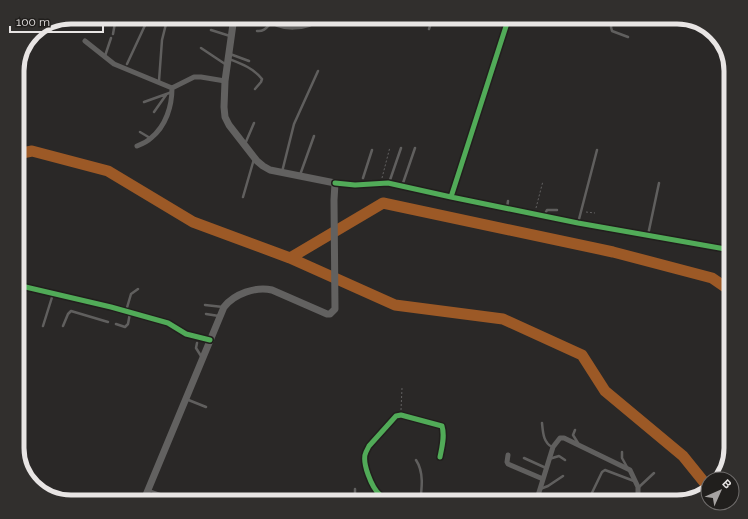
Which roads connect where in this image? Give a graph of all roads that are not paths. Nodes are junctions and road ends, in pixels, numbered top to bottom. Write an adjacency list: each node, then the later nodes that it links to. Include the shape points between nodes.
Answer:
1 (114, 24): 16 (lane)
2 (145, 24): 25 (lane)
3 (166, 24): 27 (lane, via 162,40)
4 (233, 24): 17 (main road)
5 (270, 24): 15 (lane, via 264,30)
6 (276, 24): 12 (street)
7 (298, 24): 12 (lane)
8 (309, 24): 12 (street)
9 (431, 24): 13 (lane)
10 (507, 24): 53 (street)
11 (612, 24): 18 (lane, via 612,31)
12 (296, 27)
13 (429, 29)
14 (211, 30): 17 (lane)
15 (257, 31)
16 (112, 34)
17 (232, 37): 23 (main road)
18 (628, 37)
19 (111, 38): 22 (lane)
20 (85, 41): 22 (street)
21 (201, 48): 23 (lane)
22 (104, 57): 25 (street, via 114,64)
23 (229, 59): 24 (lane); 28 (main road); 29 (lane, via 254,70 259,75 262,79)
24 (249, 61)
25 (126, 66): 27 (street)
26 (318, 71): 45 (lane, via 294,124)
27 (159, 81): 30 (street)
28 (225, 81): 30 (street, via 194,77); 38 (main road, via 225,117)
29 (255, 89)
30 (172, 90): 31 (lane); 37 (street, via 170,110 158,132)
31 (166, 94): 32 (lane); 33 (lane)
32 (144, 102)
33 (154, 112)
34 (254, 123): 38 (lane)
35 (140, 132): 37 (lane)
36 (314, 136): 46 (lane)
37 (151, 139): 39 (street)
38 (245, 145): 44 (main road)
39 (138, 146)
40 (401, 148): 49 (lane)
41 (415, 148): 51 (lane)
42 (372, 150): 47 (lane)
43 (597, 150): 58 (lane)
44 (254, 157): 45 (main road, via 270,170); 52 (lane)
45 (282, 172): 46 (main road)
46 (300, 176): 48 (main road)
47 (363, 178)
48 (335, 183): 49 (street); 65 (main road, via 336,302 333,312 326,314 265,289 235,297)
49 (389, 183): 51 (street)
50 (659, 183): 59 (lane)
51 (402, 186): 53 (street)
52 (243, 197)
53 (451, 197): 55 (street)
54 (508, 201): 55 (lane)
55 (507, 208): 57 (street)
56 (557, 210): 57 (lane, via 546,210)
57 (544, 216): 58 (street)
58 (578, 223): 59 (street)
59 (648, 235): 60 (street)
60 (724, 249)
61 (24, 287): 63 (street)
62 (138, 289): 66 (lane, via 131,294)
63 (54, 294): 66 (street); 71 (lane)
64 (205, 305): 65 (lane)
65 (224, 307): 68 (main road)
66 (128, 312): 70 (lane, via 128,324 125,327); 73 (street, via 168,323 186,334)
67 (206, 314): 68 (lane)
68 (220, 316): 73 (main road)
69 (108, 322): 72 (lane, via 71,311)
70 (116, 324)
71 (43, 326)
72 (63, 326)
73 (210, 340): 75 (main road)
74 (196, 343): 75 (lane)
75 (202, 358): 76 (main road)
76 (185, 399): 77 (lane); 95 (main road)
77 (206, 407)
78 (542, 423): 81 (lane, via 544,438 548,445)
79 (575, 430): 80 (lane, via 573,435)
80 (579, 445): 81 (street, via 560,438); 90 (street)
81 (553, 447): 86 (street)
82 (622, 452): 90 (lane, via 623,461)
83 (508, 455): 93 (street, via 508,464)
84 (440, 457): 101 (street, via 444,431 442,426 396,416 366,452 365,465)
85 (524, 458): 89 (lane)
86 (549, 459): 88 (lane, via 559,456); 89 (street)
87 (416, 460): 102 (lane, via 422,470)
88 (565, 460)
89 (546, 469): 93 (street)
90 (630, 470): 94 (street)
91 (654, 474): 94 (lane)
92 (563, 476): 97 (lane)
93 (543, 479): 97 (street)
94 (637, 485): 104 (lane, via 605,470); 105 (street)
95 (148, 489): 98 (main road); 99 (lane)
96 (355, 489): 100 (lane)
97 (540, 490): 103 (street)
98 (146, 495)
99 (164, 495)
100 (355, 495)
101 (380, 495)
102 (421, 495)
103 (538, 495)
104 (591, 495)
105 (638, 495)

